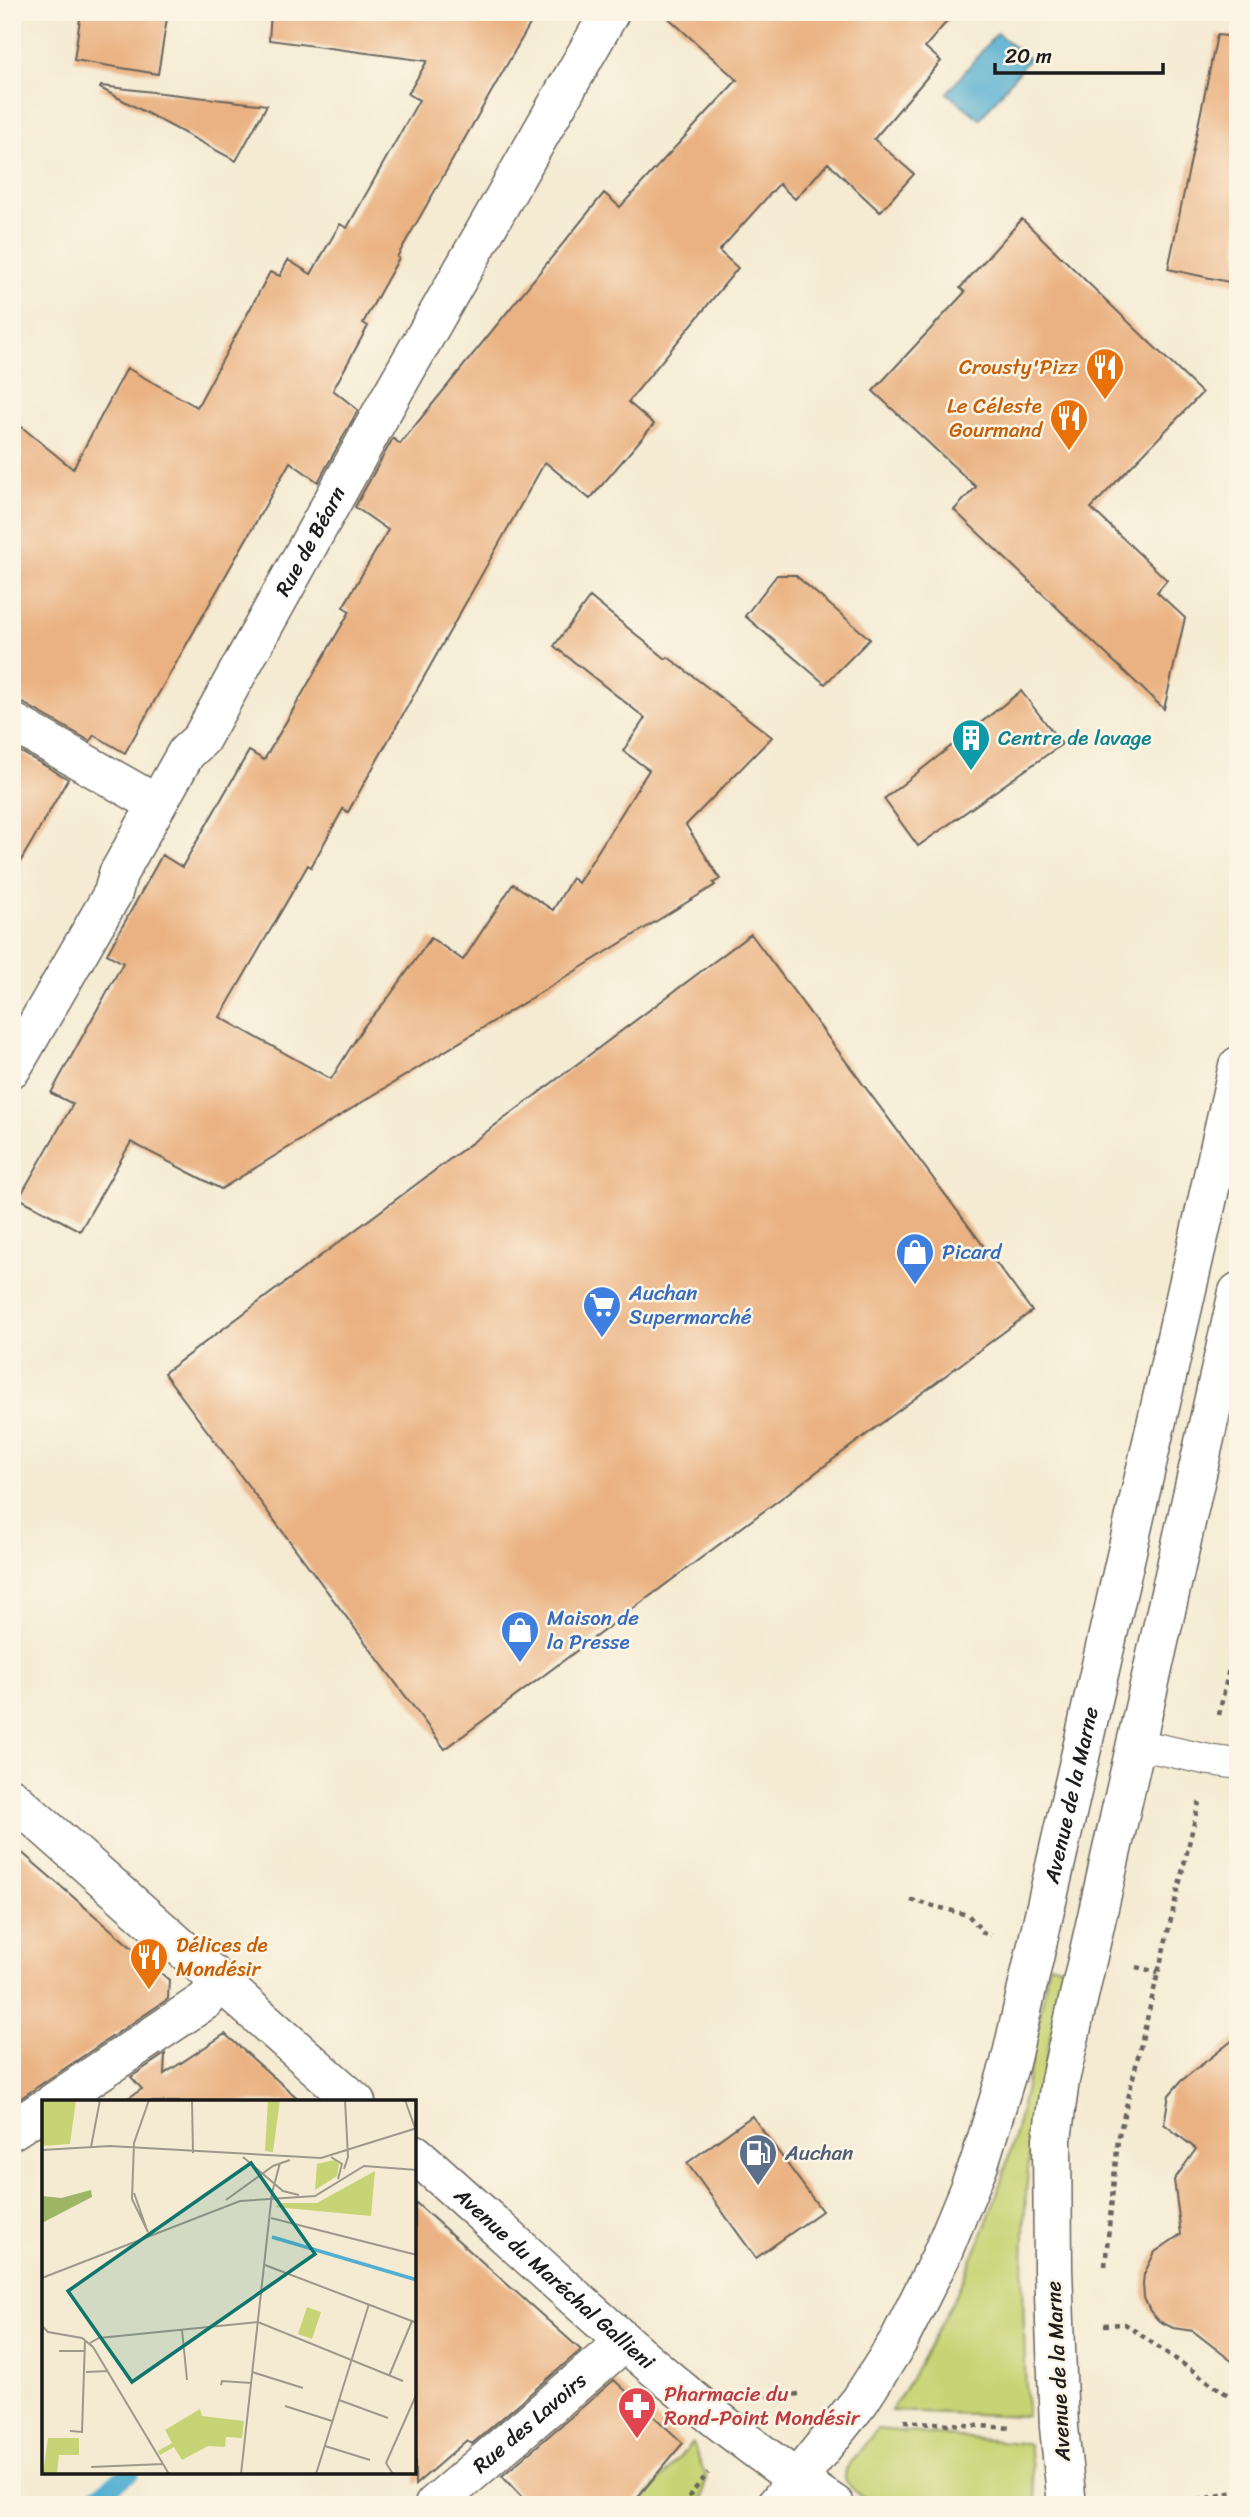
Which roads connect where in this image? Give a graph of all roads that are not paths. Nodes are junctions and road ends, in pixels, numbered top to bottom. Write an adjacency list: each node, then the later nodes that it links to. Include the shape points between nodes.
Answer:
1 (610, 12): 3 (street, Rue de Béarn, via 201,739 186,753)
2 (12, 722): 3 (street)
3 (157, 804): 5 (street, Rue de Béarn, via 118,874 113,893)
4 (1238, 1066): 17 (street, Avenue de la Marne, via 1010,2063 979,2164 899,2340 860,2401)
5 (12, 1068)
6 (1238, 1292): 7 (street, Avenue de la Marne)
7 (1136, 1744): 8 (lane); 20 (street, Avenue de la Marne, via 1060,2080 1052,2139 1059,2427)
8 (1223, 1762)
9 (12, 1798): 10 (street)
10 (219, 1982): 11 (street, via 206,2000); 12 (street)
11 (57, 2100)
12 (354, 2100)
13 (42, 2110): 14 (street)
14 (12, 2130)
15 (416, 2155): 16 (street, Avenue du Maréchal Gallieni)
16 (622, 2340): 17 (street, Avenue du Maréchal Gallieni, via 737,2436); 18 (street, Rue des Lavoirs)
17 (786, 2492): 19 (street, Avenue du Maréchal Gallieni)
18 (434, 2505)
19 (835, 2505)
20 (1067, 2505)

